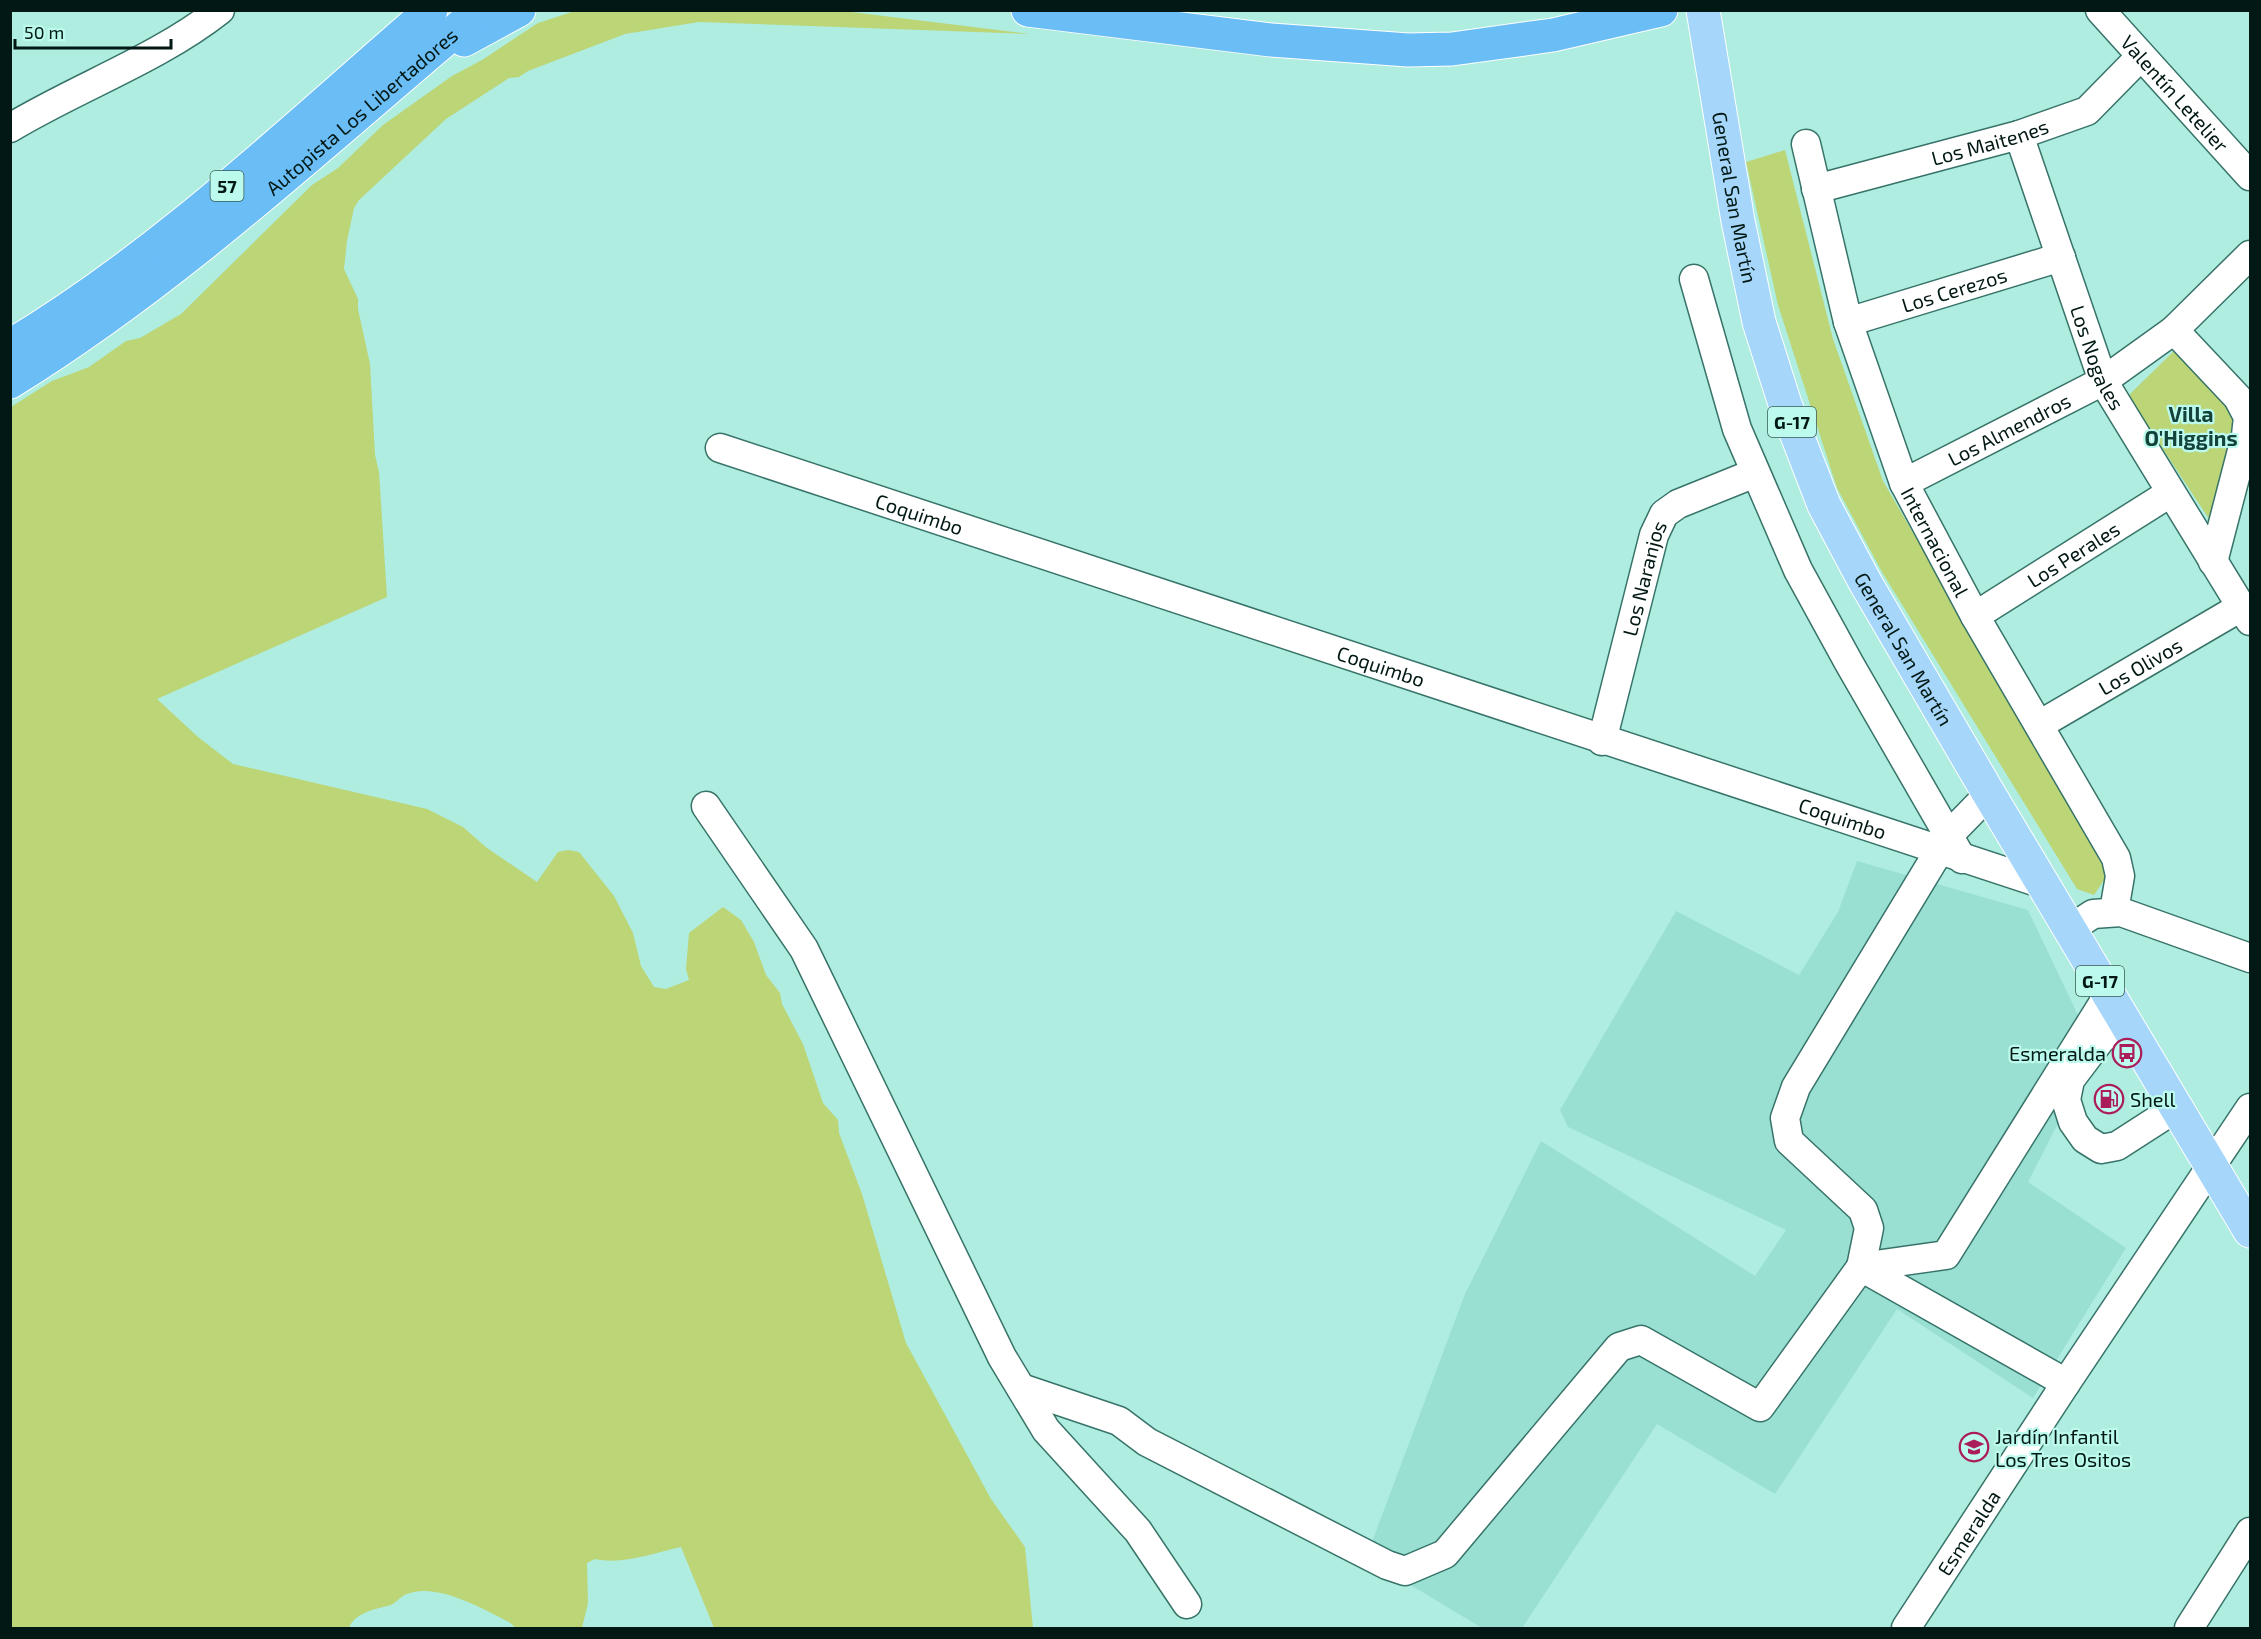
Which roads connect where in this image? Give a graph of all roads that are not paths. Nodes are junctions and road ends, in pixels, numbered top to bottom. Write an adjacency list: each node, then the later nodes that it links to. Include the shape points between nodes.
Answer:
1 (220, 10): 11 (street, via 194,31)
2 (431, 10): 21 (highway, Autopista Los Libertadores / 57, via 169,233 72,306)
3 (480, 10): 10 (highway, Autopista Los Libertadores / 57)
4 (519, 10): 10 (highway)
5 (1028, 10): 6 (highway, via 1270,40 1407,51 1452,49 1553,34)
6 (1661, 10)
7 (1703, 10): 33 (main road, General San Martín / G-17, via 1759,322 1785,404 1829,515)
8 (2100, 10): 9 (street, Valentín Letelier)
9 (2141, 56): 12 (street, Los Maitenes, via 2086,111); 14 (street, Valentín Letelier)
10 (391, 85): 23 (highway, Autopista Los Libertadores / 57, via 161,278)
11 (10, 128)
12 (2019, 135): 15 (street, Los Maitenes); 17 (street, Los Nogales)
13 (1806, 144): 15 (street, Internacional)
14 (2250, 176)
15 (1816, 189): 19 (street, Internacional)
16 (2250, 255): 20 (street, Los Almendros)
17 (2061, 257): 19 (street, Los Cerezos); 22 (street, Los Nogales)
18 (1694, 279): 25 (street, via 1737,429)
19 (1848, 322): 26 (street, Internacional)
20 (2174, 330): 22 (street, Los Almendros); 28 (street, via 2238,398 2248,417)
21 (10, 346)
22 (2103, 381): 26 (street, Los Almendros); 27 (street, Los Nogales)
23 (10, 382)
24 (720, 448): 32 (street, Coquimbo)
25 (1755, 473): 32 (street, Los Naranjos, via 1678,504 1664,514 1654,535); 35 (street, via 1798,570)
26 (1904, 483): 30 (street, Internacional)
27 (2170, 493): 28 (street, Los Nogales); 30 (street, Los Perales)
28 (2213, 562): 29 (street, Los Nogales)
29 (2246, 614): 31 (street, Los Olivos)
30 (1975, 616): 31 (street, Internacional)
31 (2038, 725): 37 (street, Internacional, via 2116,858 2120,884)
32 (1602, 741): 35 (street, Coquimbo)
33 (1989, 794): 35 (street); 36 (main road, General San Martín / G-17)
34 (706, 806): 48 (street, via 804,949)
35 (1950, 848): 36 (street, Coquimbo); 46 (street, via 1796,1087 1785,1118 1789,1141 1863,1209 1869,1228)
36 (2043, 884): 38 (main road, General San Martín / G-17)
37 (2114, 911): 38 (street, via 2093,914); 39 (street)
38 (2070, 929): 40 (main road, General San Martín / G-17)
39 (2250, 958)
40 (2109, 994): 41 (main road, General San Martín / G-17); 46 (street, via 1946,1255)
41 (2126, 1023): 42 (main road, General San Martín / G-17); 42 (street, via 2101,1039 2070,1080 2066,1100 2073,1122 2085,1140 2101,1149 2116,1146)
42 (2176, 1108): 44 (main road, General San Martín / G-17)
43 (2250, 1108): 44 (street, Esmeralda)
44 (2212, 1167): 45 (main road, General San Martín / G-17); 47 (street, Esmeralda)
45 (2250, 1231)
46 (1862, 1267): 47 (street); 48 (street, via 1760,1407 1641,1340 1619,1347 1445,1554 1405,1571 1147,1442 1119,1421)
47 (2066, 1383): 51 (street, Esmeralda)
48 (1020, 1389): 50 (street, via 1046,1430 1138,1531)
49 (2250, 1532): 52 (street)
50 (1186, 1604)
51 (1906, 1629)
52 (2189, 1629)

